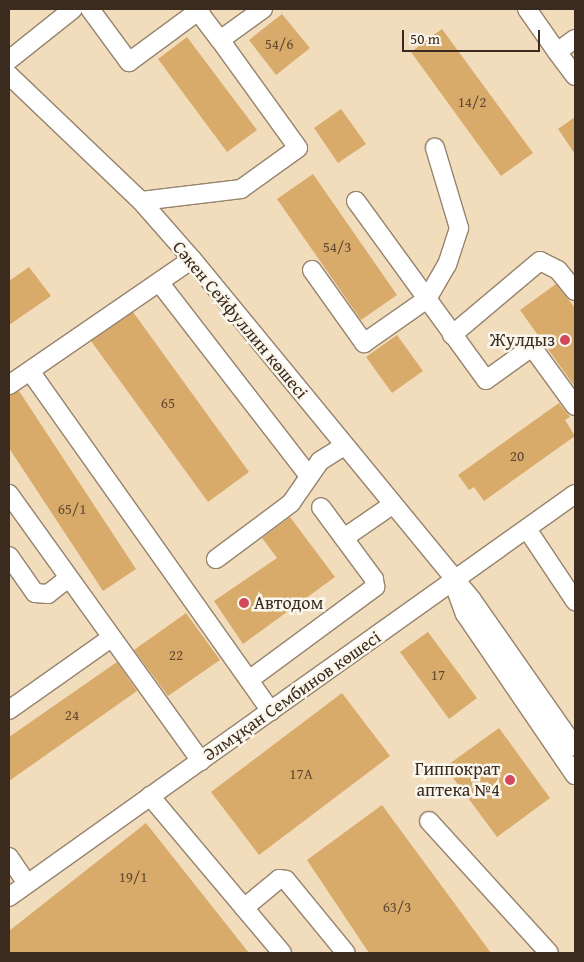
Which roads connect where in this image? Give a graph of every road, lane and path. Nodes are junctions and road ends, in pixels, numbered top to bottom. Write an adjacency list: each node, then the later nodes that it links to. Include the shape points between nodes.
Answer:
1 (73, 9): 9 (street)
2 (90, 9): 5 (street, via 129,62)
3 (263, 9): 7 (street)
4 (527, 9): 8 (street)
5 (200, 10): 7 (street)
6 (575, 39): 8 (street)
7 (220, 40): 13 (street, via 298,148 241,189)
8 (557, 52): 11 (street)
9 (9, 60)
10 (9, 75): 13 (street, Сәкен Сейфуллин көшесі)
11 (575, 76)
12 (435, 148): 19 (street, via 460,228 447,265)
13 (141, 201): 15 (street, Сәкен Сейфуллин көшесі)
14 (356, 201): 19 (street)
15 (192, 259): 17 (street); 24 (street, Сәкен Сейфуллин көшесі)
16 (312, 270): 19 (street, via 364,343)
17 (159, 282): 21 (street); 25 (street)
18 (575, 291): 20 (street, via 558,270 540,261)
19 (426, 299): 20 (street)
20 (452, 335): 23 (street, via 486,380 532,347)
21 (30, 371): 22 (street); 38 (street)
22 (9, 385)
23 (575, 406)
24 (344, 446): 25 (street, via 320,462); 28 (street, Сәкен Сейфуллин көшесі)
25 (309, 476): 33 (street, via 292,503)
26 (9, 494): 34 (street)
27 (575, 494): 30 (street, Әлмұқан Сембинов көшесі)
28 (392, 505): 31 (street); 35 (street, Сәкен Сейфуллин көшесі)
29 (320, 507): 31 (street)
30 (527, 529): 35 (street, Әлмұқан Сембинов көшесі); 36 (street)
31 (344, 538): 38 (street, via 374,579 374,591)
32 (9, 556): 34 (street, via 35,593 48,594)
33 (216, 559)
34 (67, 579): 37 (street)
35 (453, 581): 40 (street, Әлмұқан Сембинов көшесі); 41 (street, Сәкен Сейфуллин көшесі, via 472,600); 43 (street, Сәкен Сейфуллин көшесі, via 465,614)
36 (575, 602)
37 (110, 638): 39 (street); 42 (street)
38 (249, 680): 40 (street)
39 (9, 710)
40 (271, 711): 42 (street, Әлмұқан Сембинов көшесі)
41 (575, 747)
42 (200, 761): 44 (street, Әлмұқан Сембинов көшесі)
43 (575, 776)
44 (150, 796): 47 (street, Әлмұқан Сембинов көшесі); 49 (street)
45 (428, 822): 52 (street)
46 (9, 857): 47 (street)
47 (27, 884): 48 (street, Әлмұқан Сембинов көшесі)
48 (9, 897)
49 (244, 908): 50 (street); 51 (street, via 279,879 286,880)
50 (282, 953)
51 (346, 953)
52 (549, 953)

